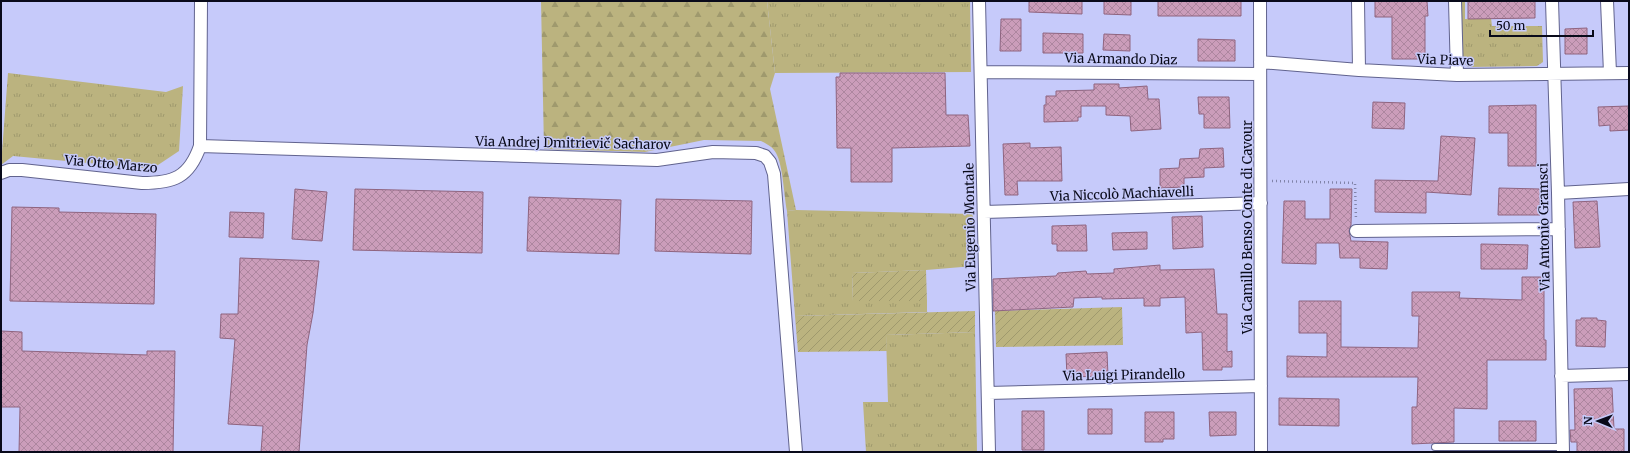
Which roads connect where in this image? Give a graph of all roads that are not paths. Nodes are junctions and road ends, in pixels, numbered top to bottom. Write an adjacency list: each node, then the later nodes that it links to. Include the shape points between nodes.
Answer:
1 (201, 1): 16 (street, Via Otto Marzo)
2 (979, 1): 10 (street, Via Eugenio Montale)
3 (1260, 1): 8 (street, Via Camillo Benso Conte di Cavour)
4 (1358, 1): 9 (street)
5 (1455, 1): 14 (street)
6 (1552, 1): 15 (street, Via Antonio Gramsci)
7 (1607, 1): 11 (street)
8 (1260, 62): 9 (street, Via Piave); 13 (street, Via Camillo Benso Conte di Cavour)
9 (1359, 70): 14 (street, Via Piave)
10 (981, 72): 13 (street, Via Armando Diaz); 21 (street, Via Eugenio Montale)
11 (1610, 73): 12 (street, Via Piave); 15 (street, Via Piave)
12 (1629, 73)
13 (1260, 74): 20 (street, Via Camillo Benso Conte di Cavour)
14 (1457, 75): 15 (street, Via Piave)
15 (1554, 75): 19 (street, Via Antonio Gramsci)
16 (200, 146): 17 (street, Via Otto Marzo, via 195,160 186,172 174,180 159,183 22,170); 30 (street, Via Andrej Dmitrievič Sacharov, via 658,160 713,152 756,153 765,156 774,174)
17 (1, 173)
18 (1629, 189): 19 (street)
19 (1558, 193): 22 (street, Via Antonio Gramsci)
20 (1261, 203): 21 (street, Via Niccolò Machiavelli); 26 (street, Via Camillo Benso Conte di Cavour)
21 (984, 212): 27 (street, Via Eugenio Montale)
22 (1559, 229): 23 (street); 25 (street, Via Antonio Gramsci)
23 (1356, 231)
24 (1629, 374): 25 (street)
25 (1561, 376): 29 (street, Via Antonio Gramsci)
26 (1261, 386): 27 (street, Via Luigi Pirandello); 32 (street, Via Camillo Benso Conte di Cavour)
27 (988, 393): 31 (street, Via Eugenio Montale)
28 (1435, 446): 29 (lane)
29 (1563, 450)
30 (796, 452)
31 (989, 452)
32 (1261, 452)

